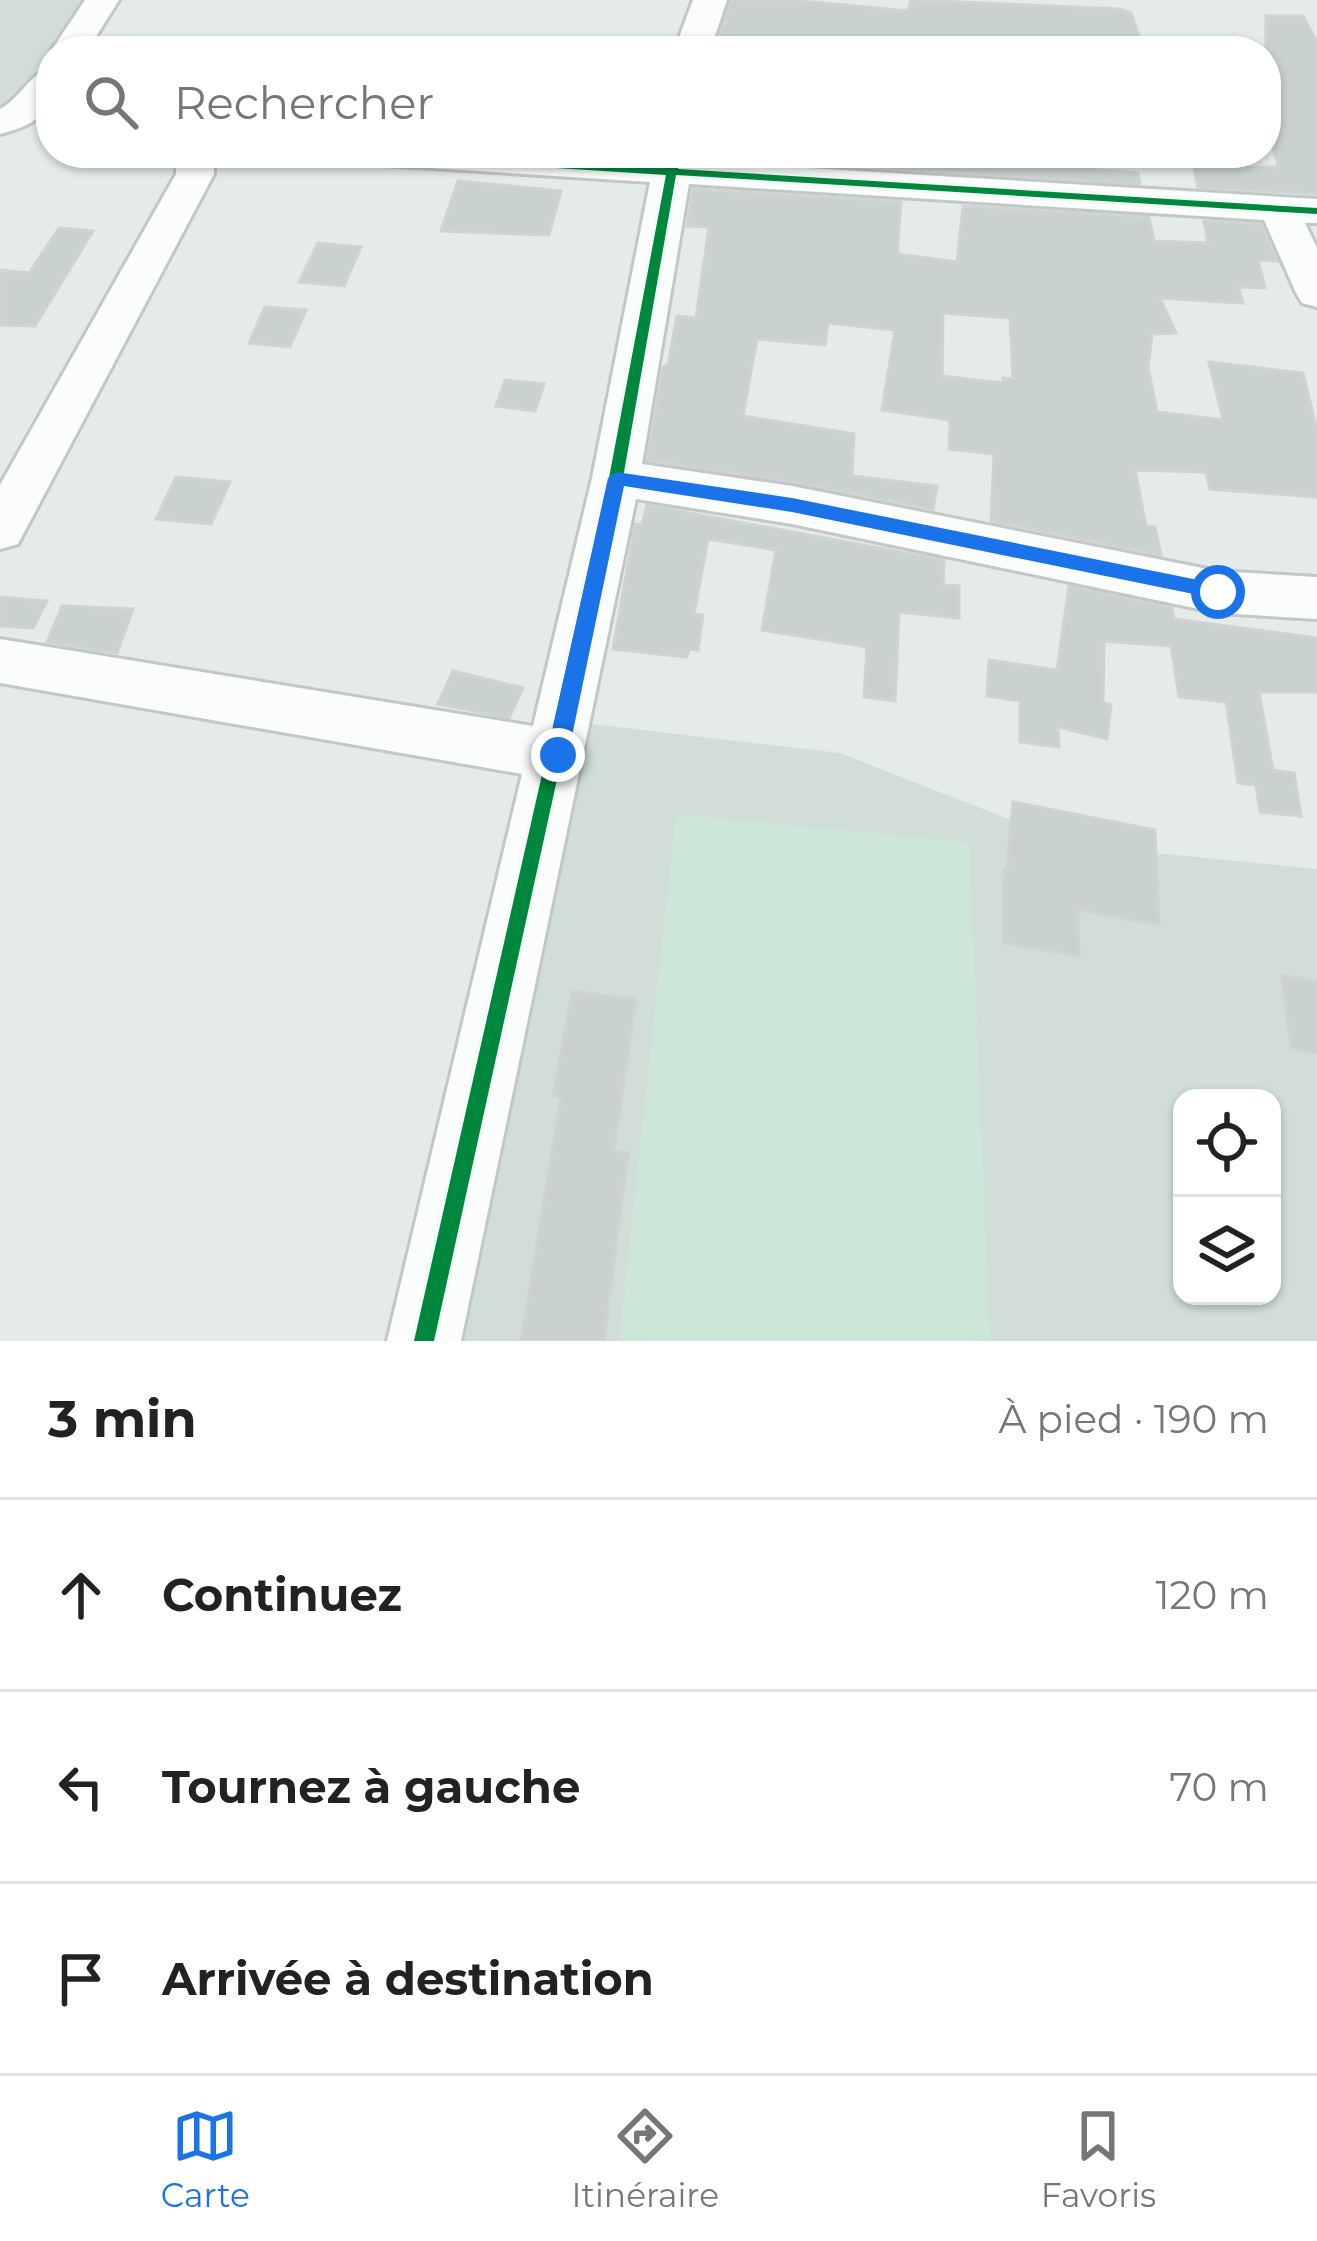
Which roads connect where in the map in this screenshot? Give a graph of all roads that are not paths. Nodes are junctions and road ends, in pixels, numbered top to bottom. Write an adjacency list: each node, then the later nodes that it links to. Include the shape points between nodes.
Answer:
1 (102, 0): 3 (street)
2 (710, 0): 4 (street)
3 (79, 36)
4 (697, 36)
5 (36, 99): 6 (street)
6 (0, 122)
7 (0, 133): 8 (street)
8 (36, 139)
9 (195, 168): 15 (street)
10 (672, 168): 14 (street)
11 (751, 168): 12 (street)
12 (1298, 210): 13 (street)
13 (1317, 293)
14 (616, 478): 16 (street, via 792,505 1218,592); 18 (street)
15 (0, 530)
16 (1317, 598)
17 (0, 661): 18 (street)
18 (558, 755): 19 (street)
19 (424, 1341)

